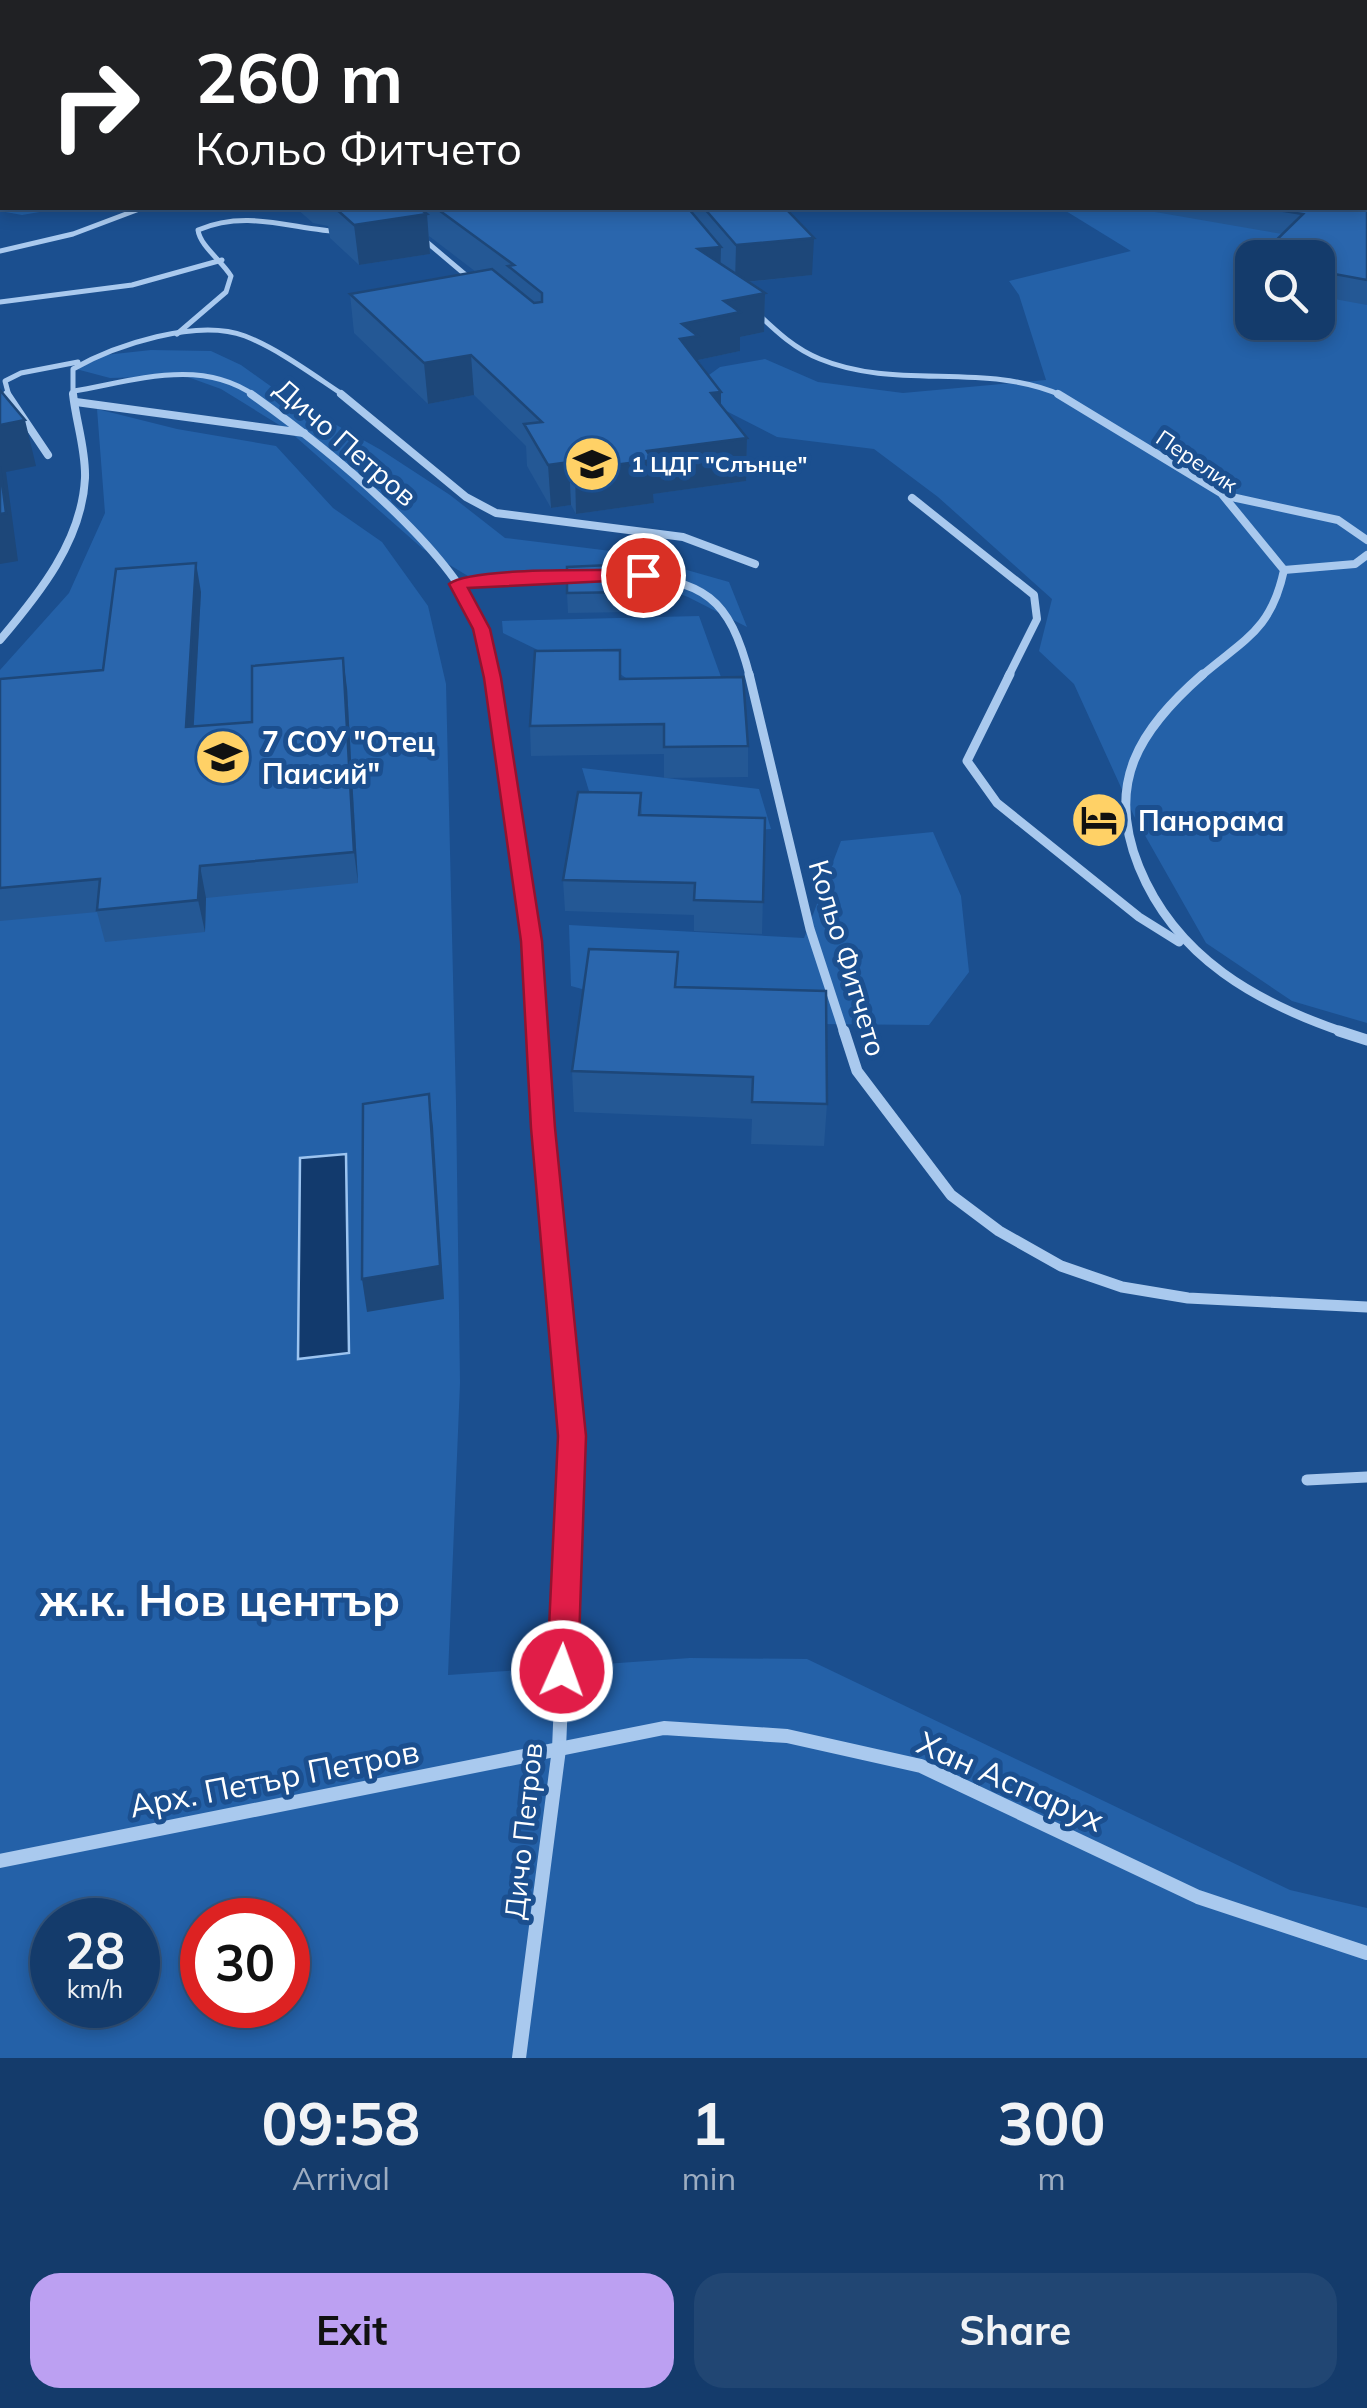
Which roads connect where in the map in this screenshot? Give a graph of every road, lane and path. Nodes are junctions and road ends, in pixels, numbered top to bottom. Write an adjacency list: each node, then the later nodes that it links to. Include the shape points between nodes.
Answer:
1 (137, 210): 4 (street)
2 (354, 232): 5 (street, via 302,229 258,216 222,220 198,230)
3 (416, 233): 6 (street)
4 (0, 251)
5 (222, 260): 7 (street, via 132,285); 9 (street, via 231,276 226,292)
6 (485, 290)
7 (0, 302)
8 (752, 307): 15 (street, Перелик, via 807,356 844,368 1040,387)
9 (177, 334): 10 (street, Дичо Петров); 19 (street, Дичо Петров, via 242,335 260,343 353,402 466,497 496,513 683,537)
10 (81, 361): 11 (street, via 73,368); 14 (street, Дичо Петров, via 4,381)
11 (74, 391): 12 (street); 13 (street, Дичо Петров, via 172,374 210,375 240,385)
12 (76, 402): 13 (street); 24 (street, via 84,477 75,530)
13 (305, 433): 23 (street, Дичо Петров, via 389,506)
14 (48, 455)
15 (1225, 495): 17 (street, via 1338,520); 20 (street, Перелик)
16 (912, 498): 25 (street, via 1034,595 1036,620 967,761 997,804 1138,917)
17 (1367, 540)
18 (1367, 554): 20 (street, via 1354,564)
19 (756, 564)
20 (1284, 570): 25 (street, via 1279,605 1260,632 1193,683 1124,774 1123,822 1140,877)
21 (617, 573): 27 (street, Кольо Фитчето, via 698,588 729,615 772,761 810,930 857,1071 951,1195 1061,1266 1122,1287 1188,1298)
22 (598, 574): 23 (street)
23 (457, 584): 30 (street, Дичо Петров, via 482,629 532,941 572,1436)
24 (0, 640)
25 (1183, 944): 26 (street, via 1290,1016)
26 (1367, 1040)
27 (1367, 1306)
28 (1367, 1477): 29 (street)
29 (1307, 1480)
30 (559, 1749): 31 (street, Арх. Петър Петров); 32 (street, Хан Аспарух, via 664,1728 787,1736 921,1766 1198,1898); 33 (street, Дичо Петров)
31 (0, 1861)
32 (1367, 1952)
33 (519, 2058)

